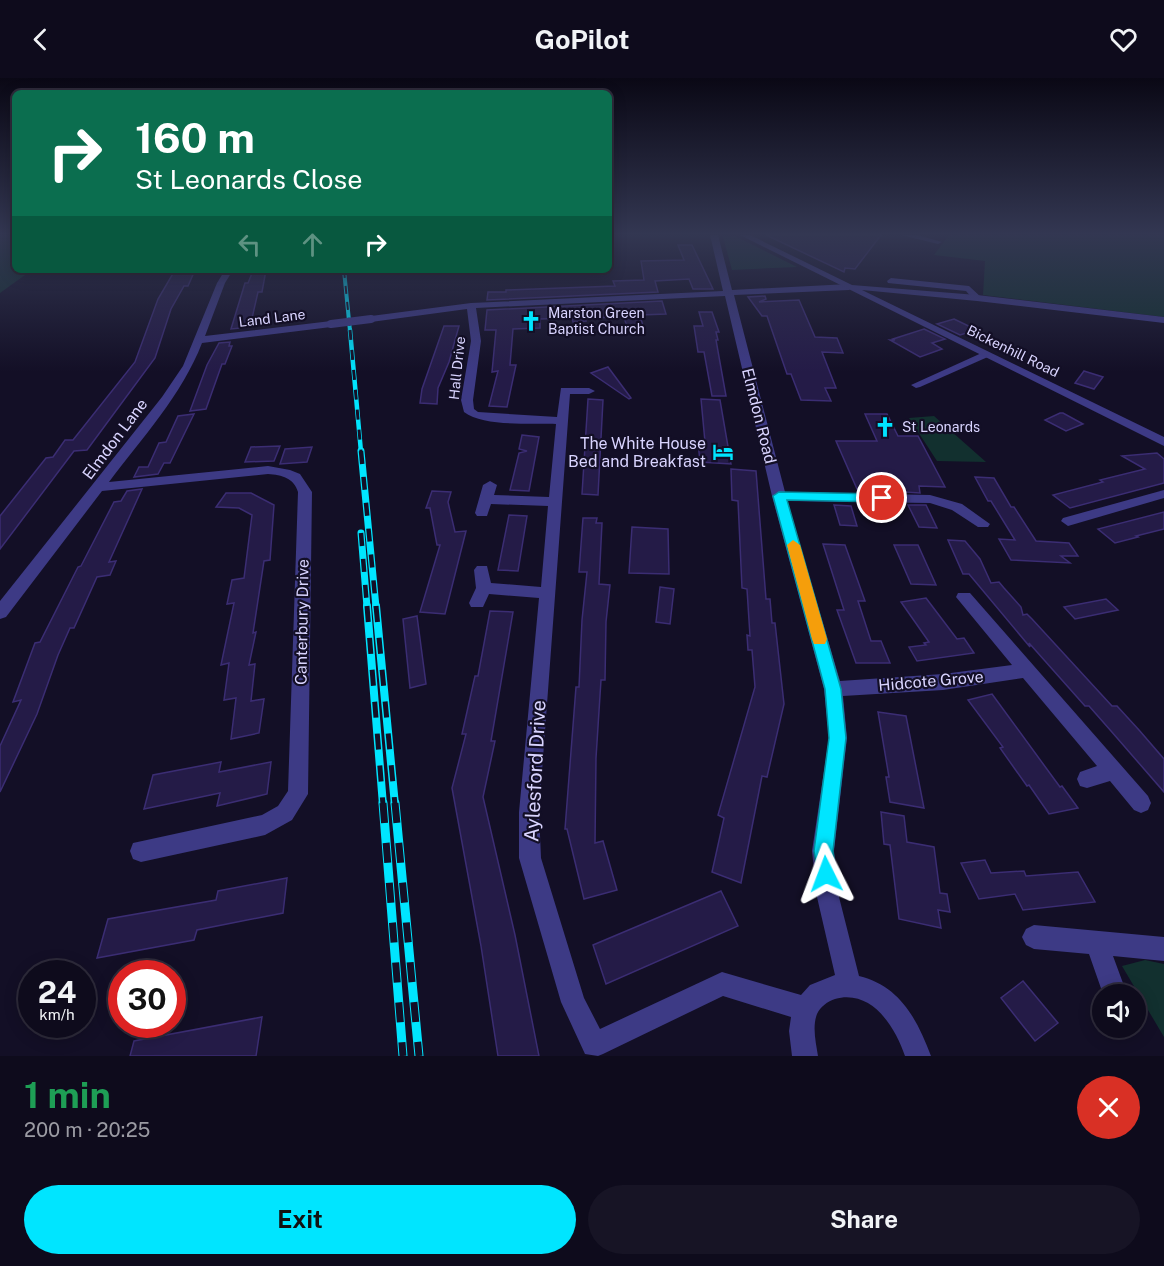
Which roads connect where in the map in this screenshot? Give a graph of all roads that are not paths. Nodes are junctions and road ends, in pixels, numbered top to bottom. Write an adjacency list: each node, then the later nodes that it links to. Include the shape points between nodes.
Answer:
1 (222, 281): 10 (street, Elmdon Lane)
2 (725, 281): 6 (street, Elmdon Road)
3 (836, 281): 5 (street, Bickenhill Road)
4 (891, 281): 7 (street, via 969,290)
5 (849, 287): 6 (street, Land Lane); 7 (street); 11 (street, Bickenhill Road)
6 (728, 293): 8 (street, Land Lane); 18 (street, Elmdon Road)
7 (977, 298): 9 (street)
8 (471, 306): 10 (street, Land Lane, bridge); 14 (street, Hall Drive, via 476,331 468,410 487,417)
9 (1164, 320)
10 (200, 340): 16 (street, Elmdon Lane, via 166,399)
11 (986, 354): 12 (street); 15 (street, Bickenhill Road)
12 (916, 385)
13 (589, 391): 14 (street, Aylesford Drive, via 565,390)
14 (562, 421): 19 (street, Aylesford Drive)
15 (1164, 442)
16 (99, 487): 28 (street, Elmdon Lane); 34 (street, Canterbury Drive, via 268,470 297,478 305,492 299,784 293,804 265,825)
17 (1164, 494): 21 (street)
18 (779, 496): 22 (street, via 930,499 957,507); 30 (street, Elmdon Road)
19 (554, 502): 20 (street, via 489,492); 25 (street, Aylesford Drive)
20 (482, 513)
21 (1068, 520)
22 (983, 524)
23 (482, 570): 24 (street)
24 (484, 588): 25 (street); 27 (street)
25 (548, 592): 41 (street, Aylesford Drive, via 529,812 530,858 573,1002)
26 (964, 597): 29 (street)
27 (477, 603)
28 (0, 613)
29 (1028, 670): 30 (street, Hidcote Grove, via 943,682); 31 (street)
30 (833, 689): 39 (street, Elmdon Road, via 838,738 824,851 828,897)
31 (1113, 771): 32 (street); 33 (street)
32 (1087, 779)
33 (1141, 803)
34 (141, 850)
35 (1034, 937): 36 (street)
36 (1097, 944): 37 (street); 38 (street)
37 (1164, 949)
38 (1111, 984)
39 (849, 985): 40 (street, via 831,985 817,994); 43 (street, via 878,995 899,1015)
40 (806, 1009): 41 (street, Aylesford Drive, via 722,984); 42 (street, via 802,1027)
41 (597, 1050)
42 (805, 1056)
43 (918, 1056)

